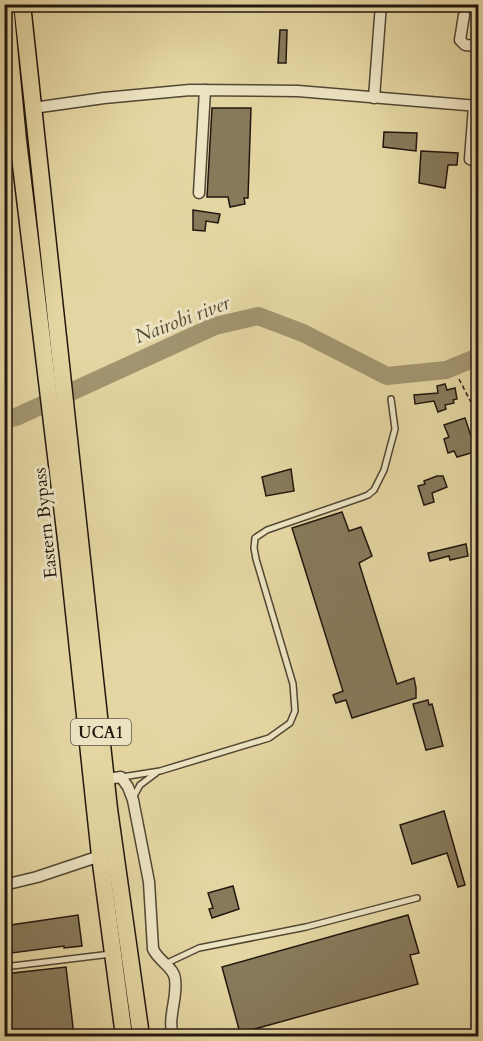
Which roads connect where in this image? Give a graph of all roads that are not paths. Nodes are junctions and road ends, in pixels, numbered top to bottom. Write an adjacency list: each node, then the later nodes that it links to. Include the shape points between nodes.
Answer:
1 (6, 4): 5 (main road, Eastern Bypass / UCA1)
2 (22, 4): 11 (main road, Eastern Bypass / UCA1)
3 (381, 4): 9 (street)
4 (464, 15): 6 (street, via 460,40 465,45)
5 (6, 46): 7 (main road, Eastern Bypass / UCA1)
6 (478, 46)
7 (8, 78): 12 (main road, Eastern Bypass / UCA1)
8 (205, 90): 9 (street, via 298,91); 11 (street); 15 (street)
9 (374, 98): 10 (street)
10 (476, 106): 14 (street, via 470,159)
11 (33, 108): 17 (main road, Eastern Bypass / UCA1, via 59,353)
12 (18, 140): 13 (street); 17 (main road, Eastern Bypass / UCA1, via 45,365)
13 (4, 152)
14 (478, 163)
15 (200, 193)
16 (391, 399): 18 (lane, via 395,429 374,490 255,538 256,559 293,684 295,711 290,723 269,738)
17 (61, 430): 19 (main road, Eastern Bypass / UCA1); 21 (main road, Eastern Bypass / UCA1)
18 (160, 771): 19 (lane); 20 (lane, via 140,785)
19 (113, 778): 20 (street, via 128,787); 28 (main road, Eastern Bypass / UCA1)
20 (133, 800): 25 (street, via 149,882 153,949)
21 (100, 856): 22 (street); 24 (main road, Eastern Bypass / UCA1)
22 (4, 885)
23 (417, 898): 25 (lane, via 306,927 199,948)
24 (112, 954): 26 (lane); 27 (main road, Eastern Bypass / UCA1)
25 (165, 964): 29 (street, via 175,978)
26 (4, 967)
27 (124, 1036)
28 (141, 1036)
29 (173, 1036)

